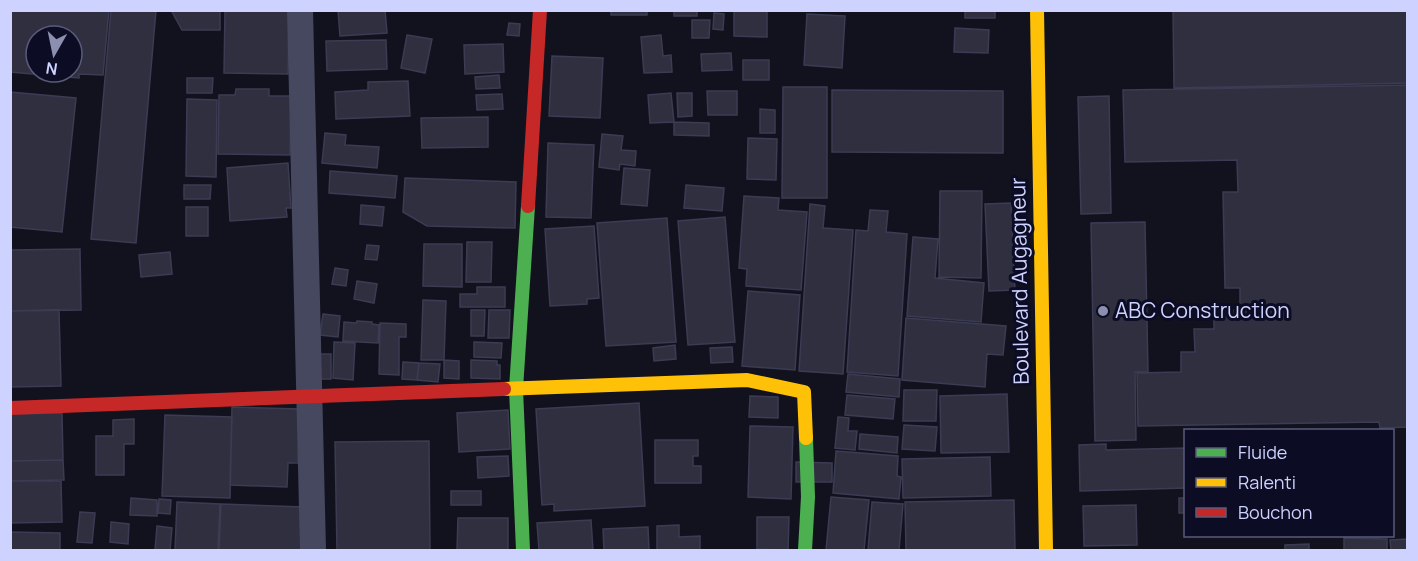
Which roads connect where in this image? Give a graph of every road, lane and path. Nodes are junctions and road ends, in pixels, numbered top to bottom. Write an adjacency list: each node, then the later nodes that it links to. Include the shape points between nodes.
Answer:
1 (300, 10): 5 (street)
2 (540, 10): 4 (street)
3 (1037, 10): 10 (street, Boulevard Augagneur)
4 (516, 389): 5 (street); 8 (street); 9 (street, via 747,380 804,392 808,497)
5 (309, 396): 6 (street); 7 (street)
6 (10, 408)
7 (313, 550)
8 (523, 550)
9 (805, 550)
10 (1046, 550)

